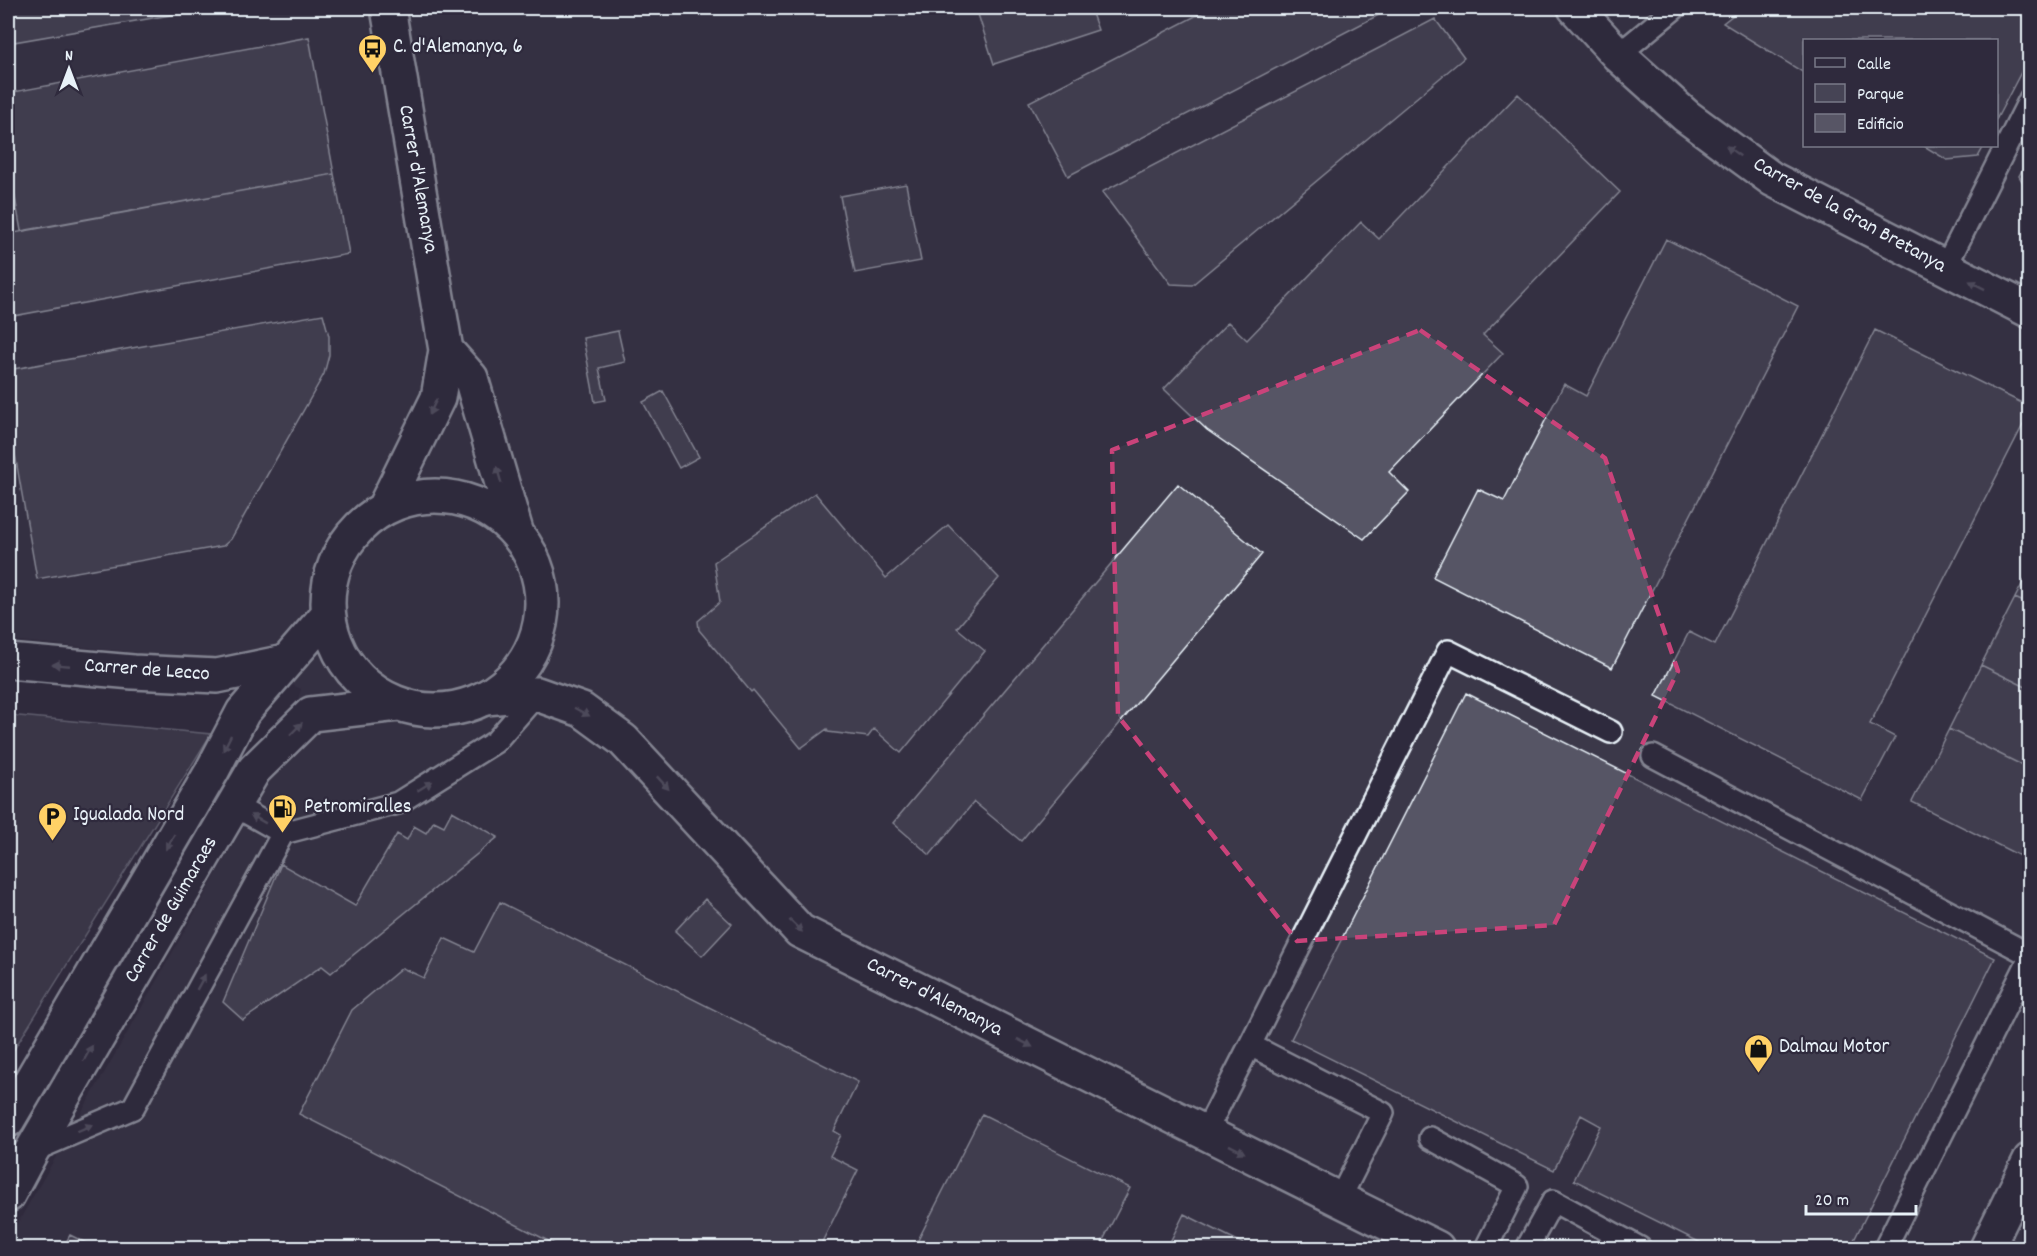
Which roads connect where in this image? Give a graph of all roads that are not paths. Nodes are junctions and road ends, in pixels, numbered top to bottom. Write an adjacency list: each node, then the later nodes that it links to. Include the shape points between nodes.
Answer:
1 (388, 8): 8 (street, Carrer d'Alemanya)
2 (1575, 8): 4 (street, Carrer de la Gran Bretanya)
3 (1675, 8): 4 (lane)
4 (1618, 55): 6 (street, Carrer de la Gran Bretanya, one-way to 4, via 1772,179 1686,116)
5 (2030, 99): 6 (lane)
6 (1945, 268): 7 (street, Carrer de la Gran Bretanya, one-way to 6)
7 (2030, 310)
8 (446, 350): 9 (street, Carrer d'Alemanya, one-way to 9, via 438,398); 10 (street, one-way to 8, via 471,378)
9 (384, 508): 10 (street, via 403,500 444,495 483,506); 11 (street, via 355,530 344,545 330,578)
10 (516, 531): 15 (street, via 540,578 541,622 524,663 500,689)
11 (328, 614): 13 (street, Carrer de Guimaraes); 16 (street, via 343,660 358,678)
12 (8, 661): 13 (street, Carrer de Lecco, one-way to 12, via 217,676)
13 (285, 662): 23 (street, Carrer de Guimaraes, one-way to 23, via 243,712)
14 (537, 694): 15 (street, Carrer d'Alemanya); 20 (lane, one-way to 14, via 398,803 495,742); 24 (street, Carrer d'Alemanya, one-way to 24, via 582,710 623,740 800,931)
15 (485, 698): 16 (street, via 442,710)
16 (398, 704): 19 (street, Carrer de Guimaraes, one-way to 16, via 254,770 311,714)
17 (1611, 732): 22 (lane, via 1448,651)
18 (1653, 756): 21 (lane)
19 (233, 805): 20 (lane, one-way to 19); 26 (street, Carrer de Guimaraes, one-way to 19)
20 (283, 832): 26 (lane, one-way to 20, via 133,1107)
21 (2030, 956): 34 (lane)
22 (1250, 1045): 24 (lane); 29 (lane, via 1383,1113)
23 (8, 1120)
24 (1205, 1133): 29 (street, Carrer d'Alemanya, one-way to 29)
25 (1430, 1138): 31 (lane, via 1517,1186)
26 (31, 1152): 28 (street, Carrer de Guimaraes)
27 (2030, 1160): 35 (street)
28 (8, 1196)
29 (1339, 1200): 30 (street, Carrer d'Alemanya)
30 (1437, 1248)
31 (1486, 1248)
32 (1527, 1248): 33 (lane, via 1553,1201)
33 (1640, 1248)
34 (1885, 1248)
35 (1987, 1248)

